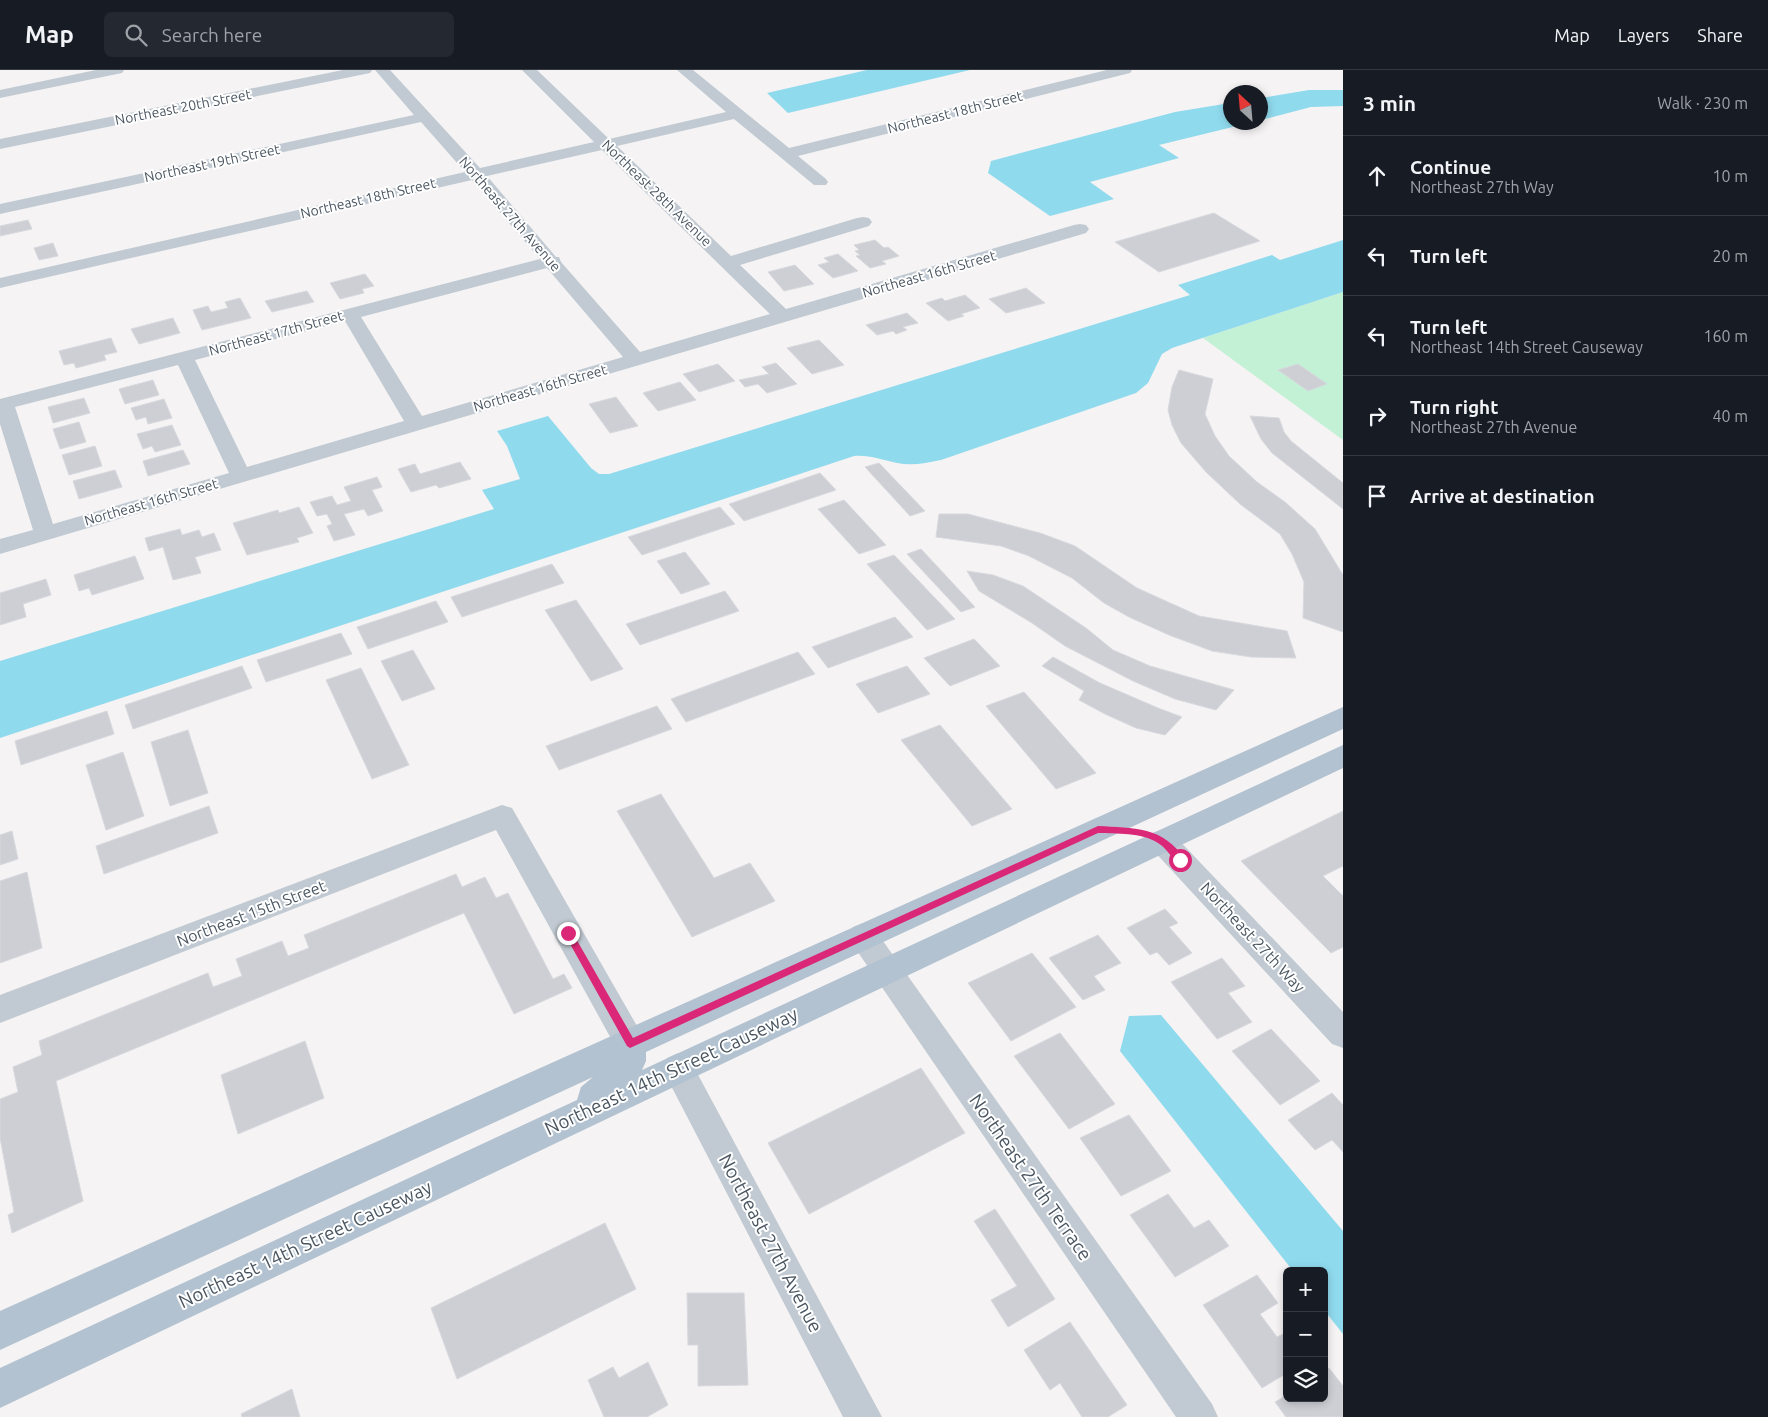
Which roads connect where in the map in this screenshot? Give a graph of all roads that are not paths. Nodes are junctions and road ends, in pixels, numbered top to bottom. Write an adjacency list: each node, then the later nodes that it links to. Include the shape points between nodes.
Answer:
1 (117, 70): 8 (street)
2 (365, 70): 12 (street, Northeast 20th Street)
3 (382, 70): 10 (street, Northeast 27th Avenue)
4 (529, 70): 11 (street, Northeast 28th Avenue)
5 (1125, 70): 13 (street, Northeast 18th Street)
6 (709, 72): 7 (street)
7 (688, 73): 9 (street)
8 (0, 94)
9 (737, 114): 11 (street, Northeast 18th Street); 13 (street)
10 (424, 117): 14 (street, Northeast 27th Avenue); 16 (street, Northeast 19th Street)
11 (606, 143): 14 (street, Northeast 18th Street); 20 (street, Northeast 28th Avenue)
12 (0, 144)
13 (786, 154): 15 (street)
14 (475, 173): 19 (street, Northeast 27th Avenue); 21 (street, Northeast 18th Street)
15 (820, 182)
16 (0, 209)
17 (863, 222): 20 (street)
18 (1080, 229): 23 (street, Northeast 16th Street)
19 (553, 262): 22 (street, Northeast 17th Street); 25 (street, Northeast 27th Avenue)
20 (728, 263): 23 (street, Northeast 28th Avenue)
21 (0, 283)
22 (350, 314): 24 (street, Northeast 17th Street); 27 (street)
23 (783, 317): 25 (street, Northeast 16th Street)
24 (184, 357): 26 (street, Northeast 17th Street); 28 (street)
25 (636, 360): 27 (street, Northeast 16th Street)
26 (2, 405): 29 (street)
27 (416, 424): 28 (street, Northeast 16th Street)
28 (241, 476): 29 (street, Northeast 16th Street)
29 (46, 534): 30 (street, Northeast 16th Street)
30 (0, 547)
31 (1343, 717): 33 (main road)
32 (1343, 756): 34 (main road, Northeast 14th Street Causeway)
33 (1098, 830): 34 (main road, via 1131,831); 35 (main road)
34 (1162, 841): 36 (main road, Northeast 14th Street Causeway); 38 (street, Northeast 27th Way)
35 (863, 936): 36 (street, Northeast 27th Terrace); 39 (main road)
36 (887, 970): 40 (main road, Northeast 14th Street Causeway); 45 (street, Northeast 27th Terrace)
37 (0, 1009): 39 (street, Northeast 15th Street, via 502,816)
38 (1343, 1034)
39 (630, 1043): 41 (main road, via 629,1061 620,1075); 42 (main road)
40 (678, 1068): 41 (main road, Northeast 14th Street Causeway); 44 (street, Northeast 27th Avenue)
41 (567, 1120): 43 (main road, Northeast 14th Street Causeway)
42 (0, 1331)
43 (0, 1388)
44 (856, 1414)
45 (1199, 1417)

